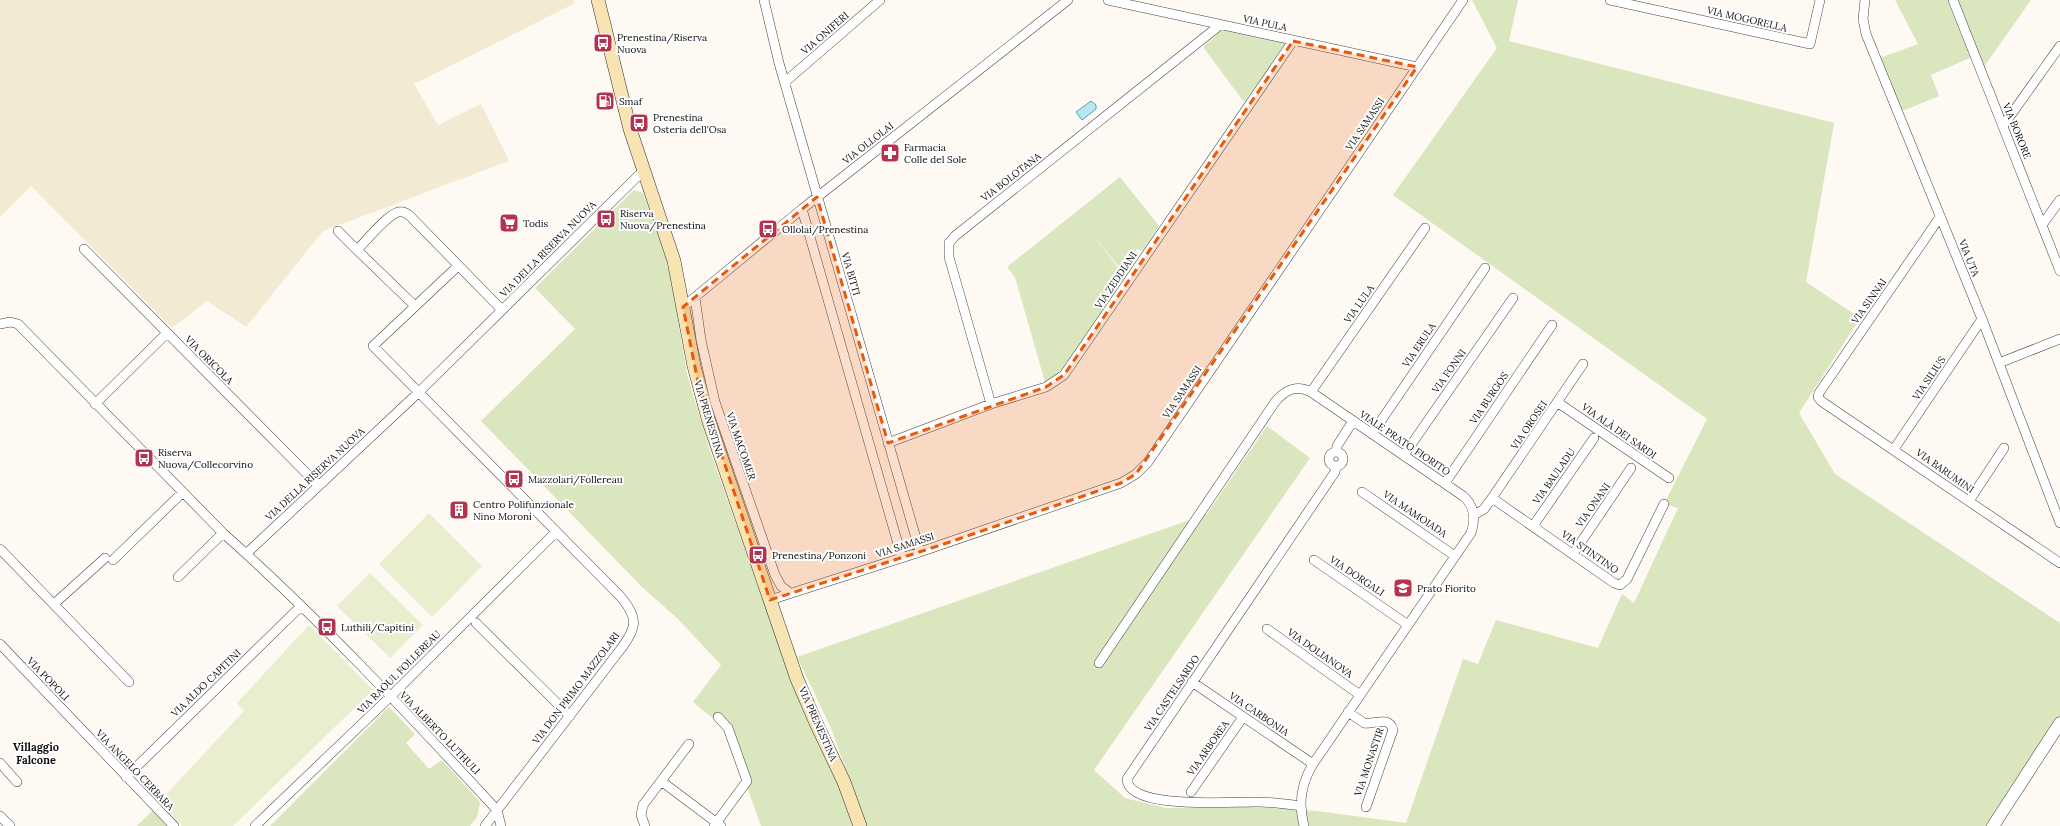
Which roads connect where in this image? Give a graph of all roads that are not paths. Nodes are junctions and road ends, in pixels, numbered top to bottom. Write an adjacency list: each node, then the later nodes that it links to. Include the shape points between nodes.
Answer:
1 (598, 0): 17 (main road, VIA PRENESTINA, via 622,103)
2 (764, 0): 15 (street, VIA BITTI)
3 (1068, 0): 18 (street, VIA OLLOLAI)
4 (1108, 0): 11 (street, VIA PULA)
5 (1463, 0): 14 (street, VIA SAMASSI)
6 (1610, 0): 7 (street, VIA MOGORELLA, via 1810,44)
7 (1820, 0)
8 (1865, 0): 21 (street, VIA UTA, via 1863,19 1866,34)
9 (1953, 0): 16 (street, VIA BORORE)
10 (878, 1): 15 (street, VIA ONIFERI)
11 (1220, 25): 12 (street, VIA PULA); 47 (street, VIA BOLOTANA, via 949,243 949,257)
12 (1293, 41): 14 (street, VIA PULA); 47 (street, VIA ZEDDIANI, via 1066,373 1049,385)
13 (2060, 46): 16 (street)
14 (1417, 67): 70 (street, VIA SAMASSI, via 1148,462 1138,472 1121,483)
15 (785, 82): 18 (street, VIA BITTI)
16 (2003, 126): 22 (street, VIA BORORE)
17 (643, 171): 33 (main road, VIA PRENESTINA, via 671,250); 34 (street, VIA DELLA RISERVA NUOVA)
18 (817, 197): 20 (street, VIA OLLOLAI); 51 (street, VIA BITTI)
19 (2060, 200): 22 (street)
20 (802, 209): 30 (street, VIA OLLOLAI); 74 (street)
21 (1940, 217): 35 (street, VIA UTA); 44 (street, VIA SINNAI)
22 (2042, 225): 29 (street, VIA BORORE)
23 (1425, 228): 43 (street, VIA LULA)
24 (338, 231): 26 (street)
25 (84, 249): 38 (street, VIA ORICOLA)
26 (357, 250): 27 (street, via 392,216 401,212 410,216); 32 (street)
27 (458, 266): 32 (street); 34 (street)
28 (1485, 268): 49 (street, VIA ERULA)
29 (2060, 271)
30 (695, 297): 33 (street, VIA OLLOLAI); 78 (street, VIA MACOMER, via 704,354 720,418 775,576)
31 (1513, 298): 54 (street, VIA FONNI)
32 (415, 306): 42 (street, VIA DON PRIMO MAZZOLARI, via 373,346)
33 (683, 307): 79 (main road, VIA PRENESTINA, via 705,410)
34 (502, 310): 42 (street, VIA DELLA RISERVA NUOVA)
35 (1982, 319): 40 (street, VIA UTA); 53 (street, VIA SILIUS)
36 (0, 324): 46 (street, via 18,324)
37 (1552, 325): 57 (street, VIA BURGOS)
38 (167, 334): 46 (street); 58 (street, VIA ORICOLA)
39 (2060, 339): 40 (street)
40 (1999, 363): 65 (street, VIA UTA)
41 (1583, 364): 45 (street, VIA OROSEI)
42 (419, 392): 58 (street, VIA DELLA RISERVA NUOVA); 67 (street, VIA DON PRIMO MAZZOLARI)
43 (1311, 392): 48 (street, VIALE PRATO FIORITO); 86 (street, VIALE PRATO FIORITO, via 1302,388 1292,388 1275,402)
44 (1818, 398): 53 (street, VIA BARUMINI)
45 (1557, 402): 56 (street, VIA ALÀ DEI SARDI); 61 (street, VIA OROSEI)
46 (95, 404): 59 (street)
47 (991, 404): 51 (street, VIA ZEDDIANI)
48 (1353, 421): 49 (street, VIALE PRATO FIORITO); 88 (street, VIA CASTELSARDO, via 1337,446 1336,452 1341,454 1343,460 1341,465 1336,466 1335,472)
49 (1372, 434): 54 (street, VIALE PRATO FIORITO)
50 (1594, 438): 66 (street, VIA BAULADU)
51 (888, 443): 70 (street, VIA BITTI)
52 (2004, 448): 62 (street)
53 (1894, 449): 62 (street, VIA BARUMINI)
54 (1404, 455): 57 (street, VIALE PRATO FIORITO)
55 (1631, 468): 72 (street, VIA ONANI)
56 (1669, 478)
57 (1445, 483): 64 (street, VIALE PRATO FIORITO, via 1466,498)
58 (319, 486): 71 (street, VIA DELLA RISERVA NUOVA)
59 (183, 492): 68 (street); 80 (street, via 109,559)
60 (1362, 492): 73 (street, VIA MAMOIADA)
61 (1492, 498): 64 (street, via 1484,510); 66 (street, VIA STINTINO)
62 (1969, 502): 76 (street, VIA BARUMINI)
63 (1664, 504): 72 (street, VIA STINTINO, via 1623,584 1614,583)
64 (1474, 515): 73 (street, via 1471,533)
65 (2060, 523)
66 (1533, 526): 72 (street, VIA STINTINO)
67 (556, 532): 90 (street, VIA RAOUL FOLLEREAU); 92 (street, VIA DON PRIMO MAZZOLARI, via 626,602 632,612 634,623 632,632 623,646)
68 (224, 533): 71 (street); 77 (street)
69 (0, 549): 80 (street)
70 (920, 552): 74 (street, VIA SAMASSI)
71 (247, 553): 81 (street, VIA ALBERTO LUTHULI)
72 (1573, 554)
73 (1455, 556): 83 (street)
74 (902, 558): 78 (street, VIA SAMASSI)
75 (1314, 560): 83 (street, VIA DORGALI)
76 (2060, 563)
77 (178, 577)
78 (790, 593): 79 (street, VIA SAMASSI)
79 (770, 600): 115 (main road, VIA PRENESTINA, via 804,696 844,782)
80 (54, 604): 87 (street)
81 (301, 606): 90 (street, VIA ALBERTO LUTHULI); 100 (street, VIA ALDO CAPITINI)
82 (476, 623): 92 (street)
83 (1408, 625): 89 (street)
84 (1267, 630): 89 (street, VIA DOLIANOVA)
85 (0, 644): 96 (street, VIA POPOLI)
86 (1099, 663)
87 (129, 682)
88 (1192, 682): 94 (street, VIA CARBONIA); 104 (street, VIA CASTELSARDO, via 1129,774 1127,781 1131,789 1143,795 1172,801 1260,802)
89 (1360, 695): 91 (street)
90 (390, 697): 106 (street, VIA ALBERTO LUTHULI); 111 (street, VIA RAOUL FOLLEREAU)
91 (1348, 712): 99 (street); 105 (street, VIA MONASTIR, via 1364,723 1379,720 1386,722 1394,730)
92 (570, 716): 106 (street, VIA DON PRIMO MAZZOLARI)
93 (718, 717): 108 (street, via 728,728 747,781)
94 (1243, 717): 99 (street, VIA CARBONIA); 103 (street, VIA ARBOREA)
95 (2060, 723): 117 (street)
96 (81, 729): 100 (street, VIA ANGELO CERBARA)
97 (689, 744): 101 (street)
98 (0, 763): 102 (street)
99 (1313, 764): 104 (street, via 1302,786)
100 (126, 777): 110 (street, VIA ANGELO CERBARA)
101 (661, 781): 108 (street); 114 (street, via 643,805 641,815)
102 (17, 782)
103 (1191, 792)
104 (1300, 806): 116 (street)
105 (1366, 807)
106 (497, 810): 112 (street, VIA DON PRIMO MAZZOLARI); 113 (street)
107 (0, 816): 109 (street)
108 (717, 825)
109 (10, 826)
110 (174, 826)
111 (255, 826)
112 (485, 826)
113 (501, 826)
114 (645, 826)
115 (860, 826)
116 (1304, 826)
117 (1993, 826)

